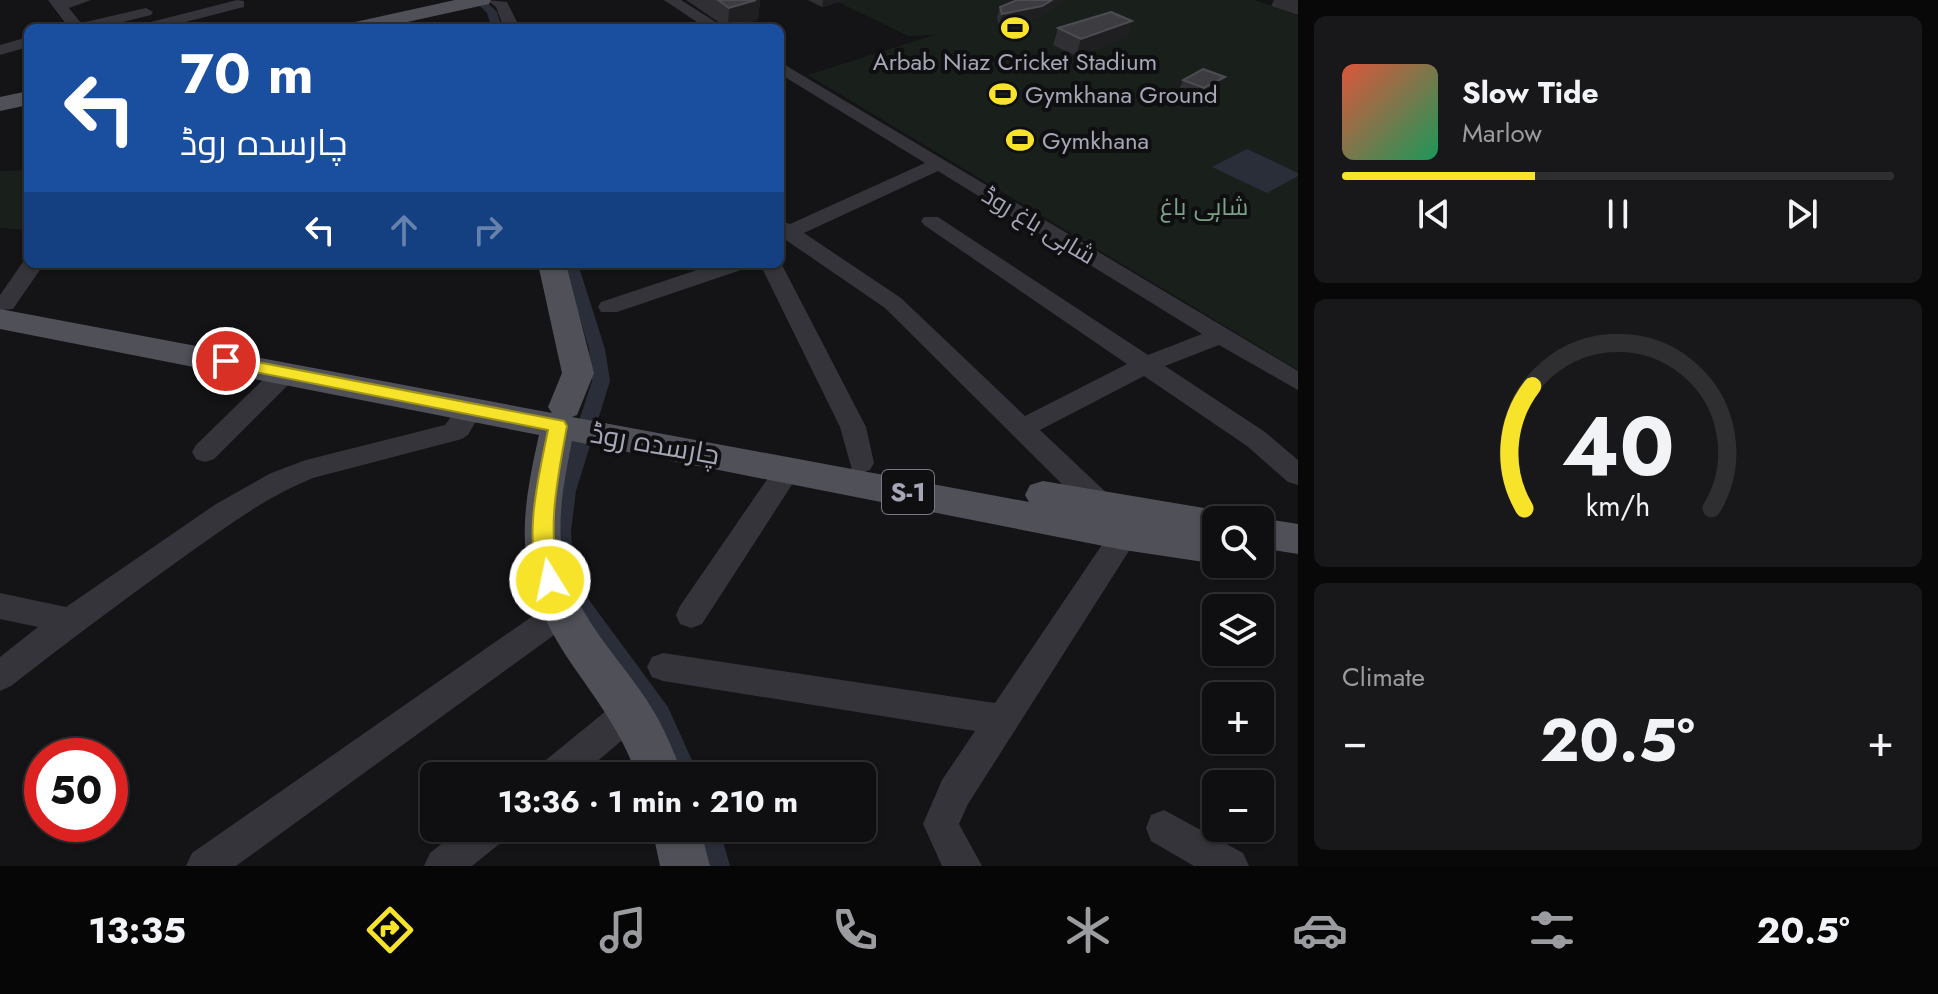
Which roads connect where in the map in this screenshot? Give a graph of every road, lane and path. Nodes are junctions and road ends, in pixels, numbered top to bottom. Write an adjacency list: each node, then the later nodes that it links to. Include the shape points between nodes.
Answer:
1 (84, 0): 5 (street)
2 (234, 0): 7 (street, via 239,4 220,14)
3 (494, 0): 11 (street)
4 (671, 0): 12 (street)
5 (58, 3): 9 (street)
6 (472, 5): 8 (main road)
7 (145, 20): 10 (street)
8 (405, 23)
9 (75, 24)
10 (112, 24)
11 (510, 24)
12 (710, 24)
13 (24, 43): 14 (street)
14 (0, 50)
15 (784, 69): 18 (street, شاہی باغ روڈ)
16 (24, 99): 17 (main road)
17 (0, 104)
18 (938, 164): 20 (street); 27 (street, شاہی باغ روڈ)
19 (931, 221): 28 (street)
20 (789, 237): 33 (street, via 893,303)
21 (30, 268): 26 (street)
22 (553, 268): 32 (main road, via 578,373)
23 (724, 268): 25 (street)
24 (773, 268): 35 (street, via 853,427)
25 (609, 307)
26 (1, 308): 29 (main road, چارسدہ روڈ); 32 (main road, چارسدہ روڈ)
27 (1222, 335): 28 (street); 30 (street, شاہی باغ روڈ)
28 (1147, 364): 33 (street); 37 (street, via 1256,439)
29 (285, 373): 31 (main road, چارسدہ روڈ); 34 (street)
30 (1298, 382)
31 (470, 409): 32 (main road, چارسدہ روڈ); 49 (street, via 453,432 281,480)
32 (581, 420): 35 (main road, چارسدہ روڈ / S-1); 36 (main road, چارسدہ روڈ / S-1); 47 (main road, via 546,490 543,553)
33 (1022, 428): 38 (street)
34 (205, 452)
35 (861, 463): 38 (main road, چارسدہ روڈ / S-1)
36 (789, 469): 40 (main road, چارسدہ روڈ / S-1); 48 (street)
37 (1298, 475)
38 (1102, 506): 39 (main road, چارسدہ روڈ / S-1)
39 (1202, 523)
40 (1124, 535): 43 (main road, چارسدہ روڈ / S-1); 53 (street)
41 (1274, 535): 42 (main road)
42 (1298, 539)
43 (1202, 547)
44 (1274, 558): 45 (main road)
45 (1298, 562)
46 (0, 606): 49 (street)
47 (561, 613): 52 (main road); 59 (street)
48 (691, 615)
49 (70, 621): 51 (street)
50 (663, 667): 53 (street)
51 (0, 676)
52 (629, 713): 54 (street); 55 (main road)
53 (1005, 720): 62 (street, via 955,792 941,824)
54 (570, 762)
55 (654, 762)
56 (1164, 828): 63 (street)
57 (473, 842): 60 (street)
58 (679, 842): 61 (main road)
59 (205, 866)
60 (443, 866)
61 (685, 866)
62 (963, 866)
63 (1230, 866)

